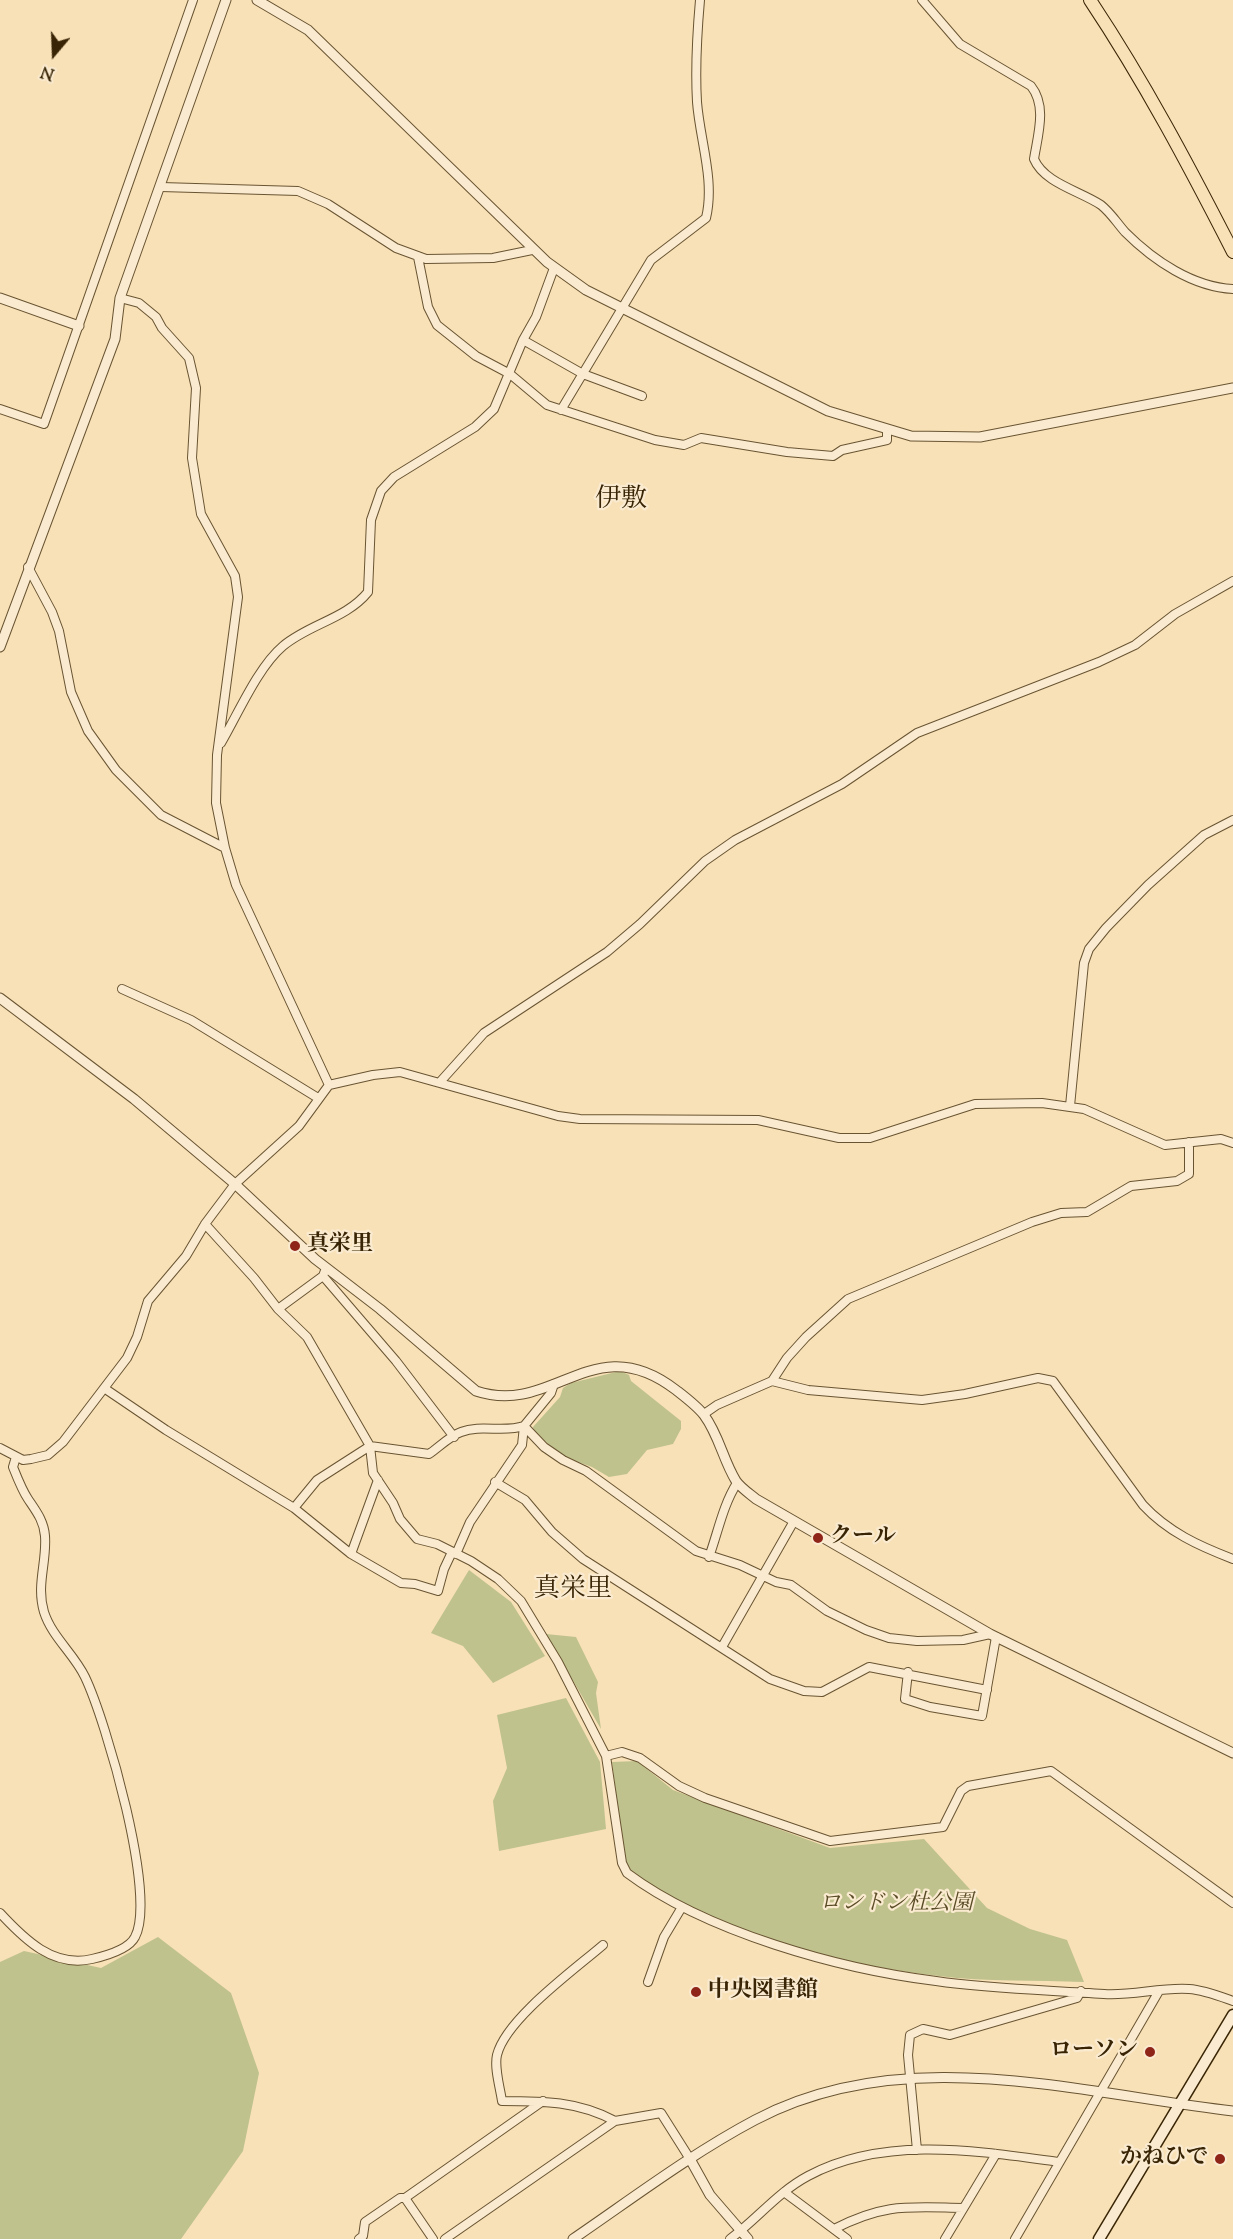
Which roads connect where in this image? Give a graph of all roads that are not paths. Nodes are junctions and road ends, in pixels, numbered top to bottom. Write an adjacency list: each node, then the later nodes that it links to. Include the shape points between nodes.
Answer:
1 (193, 0): 16 (street)
2 (226, 0): 7 (street)
3 (257, 0): 8 (street, via 308,30)
4 (700, 0): 15 (street, via 697,103 710,188 706,218 651,260)
5 (922, 0): 12 (street, via 960,44 1031,86 1039,96 1041,109 1034,159 1044,173 1112,214 1124,231 1162,262 1204,285)
6 (1090, 0): 9 (highway, via 1176,140)
7 (161, 187): 10 (street, via 298,191 328,204 396,248); 14 (street)
8 (532, 249): 10 (street, via 493,258); 11 (street)
9 (1233, 252)
10 (418, 257): 18 (street, via 428,307 437,325 476,356)
11 (554, 268): 15 (street); 17 (street)
12 (1233, 289)
13 (0, 298): 16 (street)
14 (120, 298): 25 (street, via 115,339); 28 (street, via 139,303 156,316 189,358 194,374 195,484 201,514 234,576 238,597)
15 (622, 308): 19 (street); 24 (street, via 828,411)
16 (79, 326): 22 (street, via 44,424)
17 (523, 340): 18 (street); 19 (street)
18 (510, 374): 23 (street, via 547,405); 28 (street, via 494,409 475,428 394,477 381,491 371,520 368,592 342,614 296,637 278,651)
19 (583, 375): 21 (street); 23 (street)
20 (1233, 388): 24 (street, via 980,437 911,436)
21 (642, 396)
22 (0, 409)
23 (561, 410): 24 (street, via 684,446 701,438 833,456 842,450 887,440)
24 (887, 431)
25 (28, 567): 27 (street); 30 (street, via 52,612 71,692 93,739 123,778 161,815)
26 (1233, 581): 33 (street, via 1175,614 1135,645 917,733 842,784 735,840 705,861 607,952 484,1033)
27 (0, 647)
28 (220, 744): 30 (street, via 215,783)
29 (1233, 820): 36 (street, via 1204,835 1148,885 1089,949 1084,963)
30 (225, 848): 34 (street, via 236,885)
31 (122, 989): 35 (street, via 191,1020)
32 (0, 998): 39 (street, via 134,1100)
33 (440, 1082): 34 (street, via 400,1072); 36 (street, via 569,1118 758,1120 839,1138 870,1138 975,1104)
34 (329, 1085): 35 (street)
35 (318, 1098): 39 (street, via 285,1141)
36 (1070, 1106): 37 (street, via 1111,1119 1139,1136 1165,1145)
37 (1189, 1142): 38 (street, via 1221,1139); 43 (street, via 1189,1173 1182,1180 1131,1186 1086,1212 1061,1213 1032,1222 848,1299 806,1337)
38 (1233, 1143)
39 (235, 1184): 40 (street); 41 (street)
40 (205, 1224): 42 (street); 45 (street, via 186,1256 148,1301 132,1348)
41 (325, 1272): 42 (street); 44 (street, via 380,1309 476,1391 507,1396 528,1394); 48 (street)
42 (278, 1309): 49 (street, via 308,1337)
43 (772, 1381): 46 (street); 60 (street, via 808,1390 922,1400 1038,1378 1053,1381 1156,1520 1176,1534)
44 (554, 1384): 46 (street, via 604,1367 623,1366 660,1379); 47 (street)
45 (104, 1388): 51 (street, via 55,1450 31,1460); 55 (street)
46 (704, 1414): 54 (street)
47 (524, 1426): 48 (street, via 461,1432); 53 (street, via 522,1445); 59 (street, via 562,1460 586,1471)
48 (454, 1437): 49 (street, via 429,1454)
49 (370, 1446): 52 (street); 55 (street, via 317,1480)
50 (0, 1448): 51 (street)
51 (16, 1457): 70 (street, via 13,1467 44,1525 40,1590 45,1613 84,1676 101,1716 134,1854 141,1919 130,1943 111,1953 67,1961 35,1947)
52 (378, 1480): 57 (street, via 417,1539); 58 (street)
53 (495, 1482): 57 (street); 63 (street, via 525,1500 552,1532 583,1559)
54 (737, 1483): 56 (street); 59 (street, via 726,1502)
55 (294, 1508): 58 (street)
56 (794, 1521): 61 (street); 62 (street)
57 (454, 1553): 58 (street, via 444,1569 438,1591 401,1583); 67 (street, via 498,1579 521,1601)
58 (351, 1554)
59 (709, 1557): 61 (street)
60 (1233, 1559)
61 (763, 1575): 62 (street, via 791,1585 827,1611 889,1638 963,1640); 63 (street)
62 (993, 1635): 65 (street); 66 (street)
63 (722, 1647): 64 (street, via 770,1679 814,1693 869,1666)
64 (908, 1672): 65 (street); 65 (street, via 905,1699 930,1707 982,1716)
65 (987, 1690)
66 (1233, 1753)
67 (606, 1755): 68 (street, via 622,1752 640,1758 679,1786 705,1798 830,1840 943,1827 961,1791 968,1786 1051,1771); 69 (street, via 622,1863 627,1874)
68 (1233, 1903)
69 (682, 1907): 72 (street, via 664,1937); 73 (street, via 724,1927 881,1972 937,1982)
70 (0, 1913)
71 (603, 1945): 79 (street, via 522,2016 503,2038 496,2057 502,2101)
72 (648, 1982)
73 (1081, 1991): 74 (street, via 1123,1995); 77 (street, via 1077,1998 950,2035 923,2029 910,2035)
74 (1159, 1991): 75 (street, via 1189,1989); 78 (street)
75 (1233, 2001)
76 (1233, 2014): 80 (main road)
77 (910, 2078): 78 (street, via 982,2078); 83 (street); 85 (street, via 852,2086 801,2100 756,2119)
78 (1101, 2093): 80 (street); 86 (street)
79 (544, 2101): 82 (street, via 592,2109); 88 (street)
80 (1180, 2104): 81 (street); 101 (main road)
81 (1233, 2111)
82 (615, 2121): 85 (street, via 661,2113); 94 (street)
83 (917, 2150): 84 (street); 87 (street, via 839,2162)
84 (996, 2154): 86 (street); 89 (street)
85 (690, 2159): 91 (street, via 710,2195); 95 (street)
86 (1059, 2162): 100 (street)
87 (784, 2192): 90 (street); 91 (street)
88 (405, 2198): 92 (street, via 365,2222); 93 (street)
89 (963, 2208): 90 (street, via 898,2206 862,2214); 99 (street)
90 (834, 2229): 98 (street)
91 (740, 2231): 96 (street); 97 (street)
92 (359, 2239)
93 (433, 2239)
94 (445, 2239)
95 (573, 2239)
96 (730, 2239)
97 (748, 2239)
98 (847, 2239)
99 (945, 2239)
100 (1015, 2239)
101 (1100, 2239)

